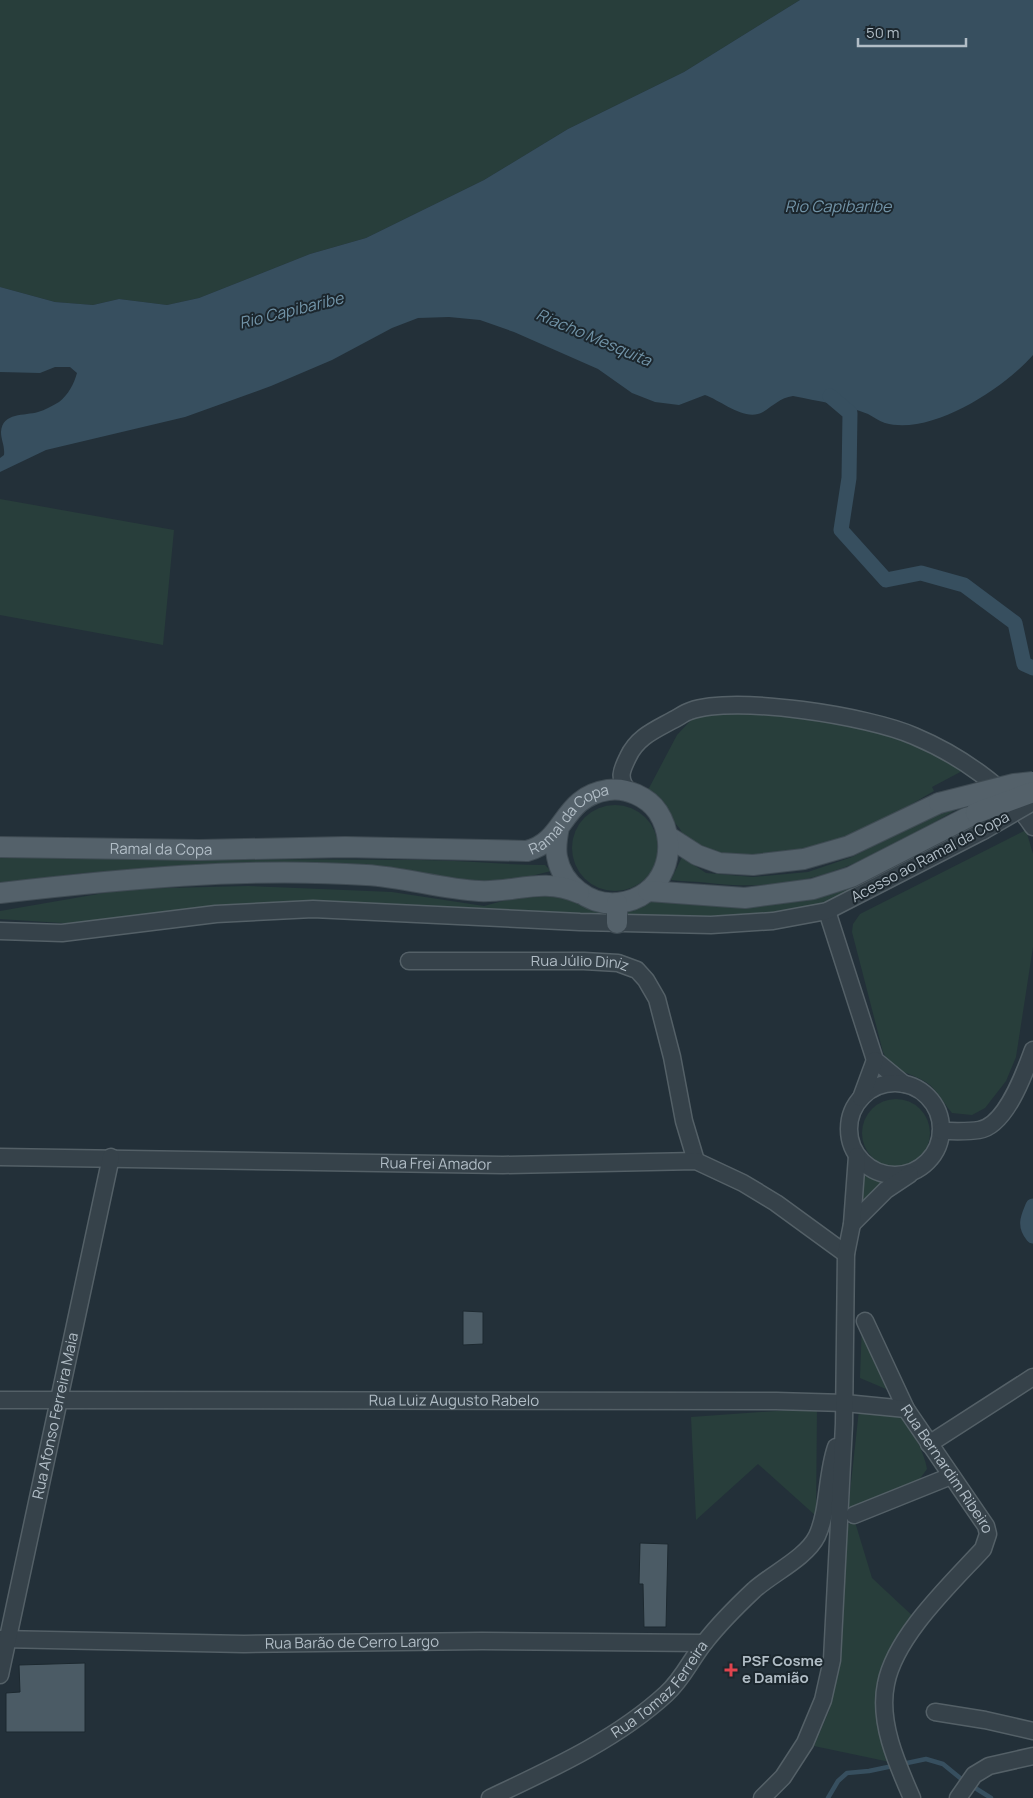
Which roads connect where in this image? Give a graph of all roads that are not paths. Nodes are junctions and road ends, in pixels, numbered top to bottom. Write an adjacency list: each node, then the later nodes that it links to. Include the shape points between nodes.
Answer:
1 (1033, 782): 8 (main road, bridge, via 939,803 849,846 804,859 753,864 719,863 697,855)
2 (628, 791): 6 (main road, Ramal da Copa, via 603,791 580,800); 7 (street, via 620,772 632,748 651,730 690,711 717,706 797,710 873,722 914,736 999,786); 8 (main road, Ramal da Copa, via 643,797 655,808)
3 (1033, 792): 5 (main road, bridge)
4 (1033, 802): 5 (street, Acesso ao Ramal da Copa, bridge)
5 (979, 822): 10 (main road, via 851,877 813,889 745,898); 13 (street, Acesso ao Ramal da Copa)
6 (560, 827): 9 (main road, Ramal da Copa, via 538,848 516,852); 12 (main road, via 556,842 562,872 571,886)
7 (1033, 827)
8 (669, 837): 10 (main road, via 666,867)
9 (0, 847)
10 (648, 891): 14 (main road)
11 (1, 893): 12 (main road, Ramal da Copa, via 174,875 262,872 368,875 479,891 540,884 570,889)
12 (584, 896): 14 (main road)
13 (827, 911): 14 (street, via 773,921 711,925); 18 (street)
14 (617, 913): 15 (street, via 313,909 216,914 62,933)
15 (0, 932)
16 (409, 961): 25 (street, Rua Júlio Diniz, via 584,961 618,963 637,970 657,1000)
17 (1033, 1050): 21 (street, via 1016,1090 998,1120 981,1130)
18 (875, 1060): 19 (street); 20 (street)
19 (904, 1084): 20 (street, via 889,1083 874,1088); 21 (street, via 930,1098 937,1110)
20 (861, 1098): 22 (street, via 852,1111 848,1126 850,1142)
21 (940, 1131): 26 (street, via 934,1153)
22 (857, 1156): 26 (street, via 882,1174); 27 (street)
23 (0, 1157): 24 (street, Rua Frei Amador)
24 (111, 1157): 25 (street, Rua Frei Amador, via 503,1164); 32 (street, Rua Afonso Ferreira Maia)
25 (696, 1161): 28 (street, Rua Frei Amador, via 776,1203)
26 (913, 1172): 27 (street, via 886,1190)
27 (852, 1224): 28 (street)
28 (846, 1254): 33 (street)
29 (865, 1321): 34 (street, Rua Bernardim Ribeiro)
30 (1033, 1376): 36 (street)
31 (0, 1400): 32 (street, Rua Luiz Augusto Rabelo)
32 (60, 1400): 33 (street, Rua Luiz Augusto Rabelo); 41 (street, Rua Afonso Ferreira Maia)
33 (845, 1403): 34 (street, Rua Luiz Augusto Rabelo); 35 (street)
34 (906, 1409): 36 (street, Rua Bernardim Ribeiro)
35 (844, 1424): 39 (street, Rua Tomaz Ferreira, via 827,1482 822,1521); 40 (street)
36 (929, 1444): 37 (street, Rua Bernardim Ribeiro)
37 (951, 1476): 38 (street); 50 (street, Rua Bernardim Ribeiro, via 986,1526 987,1541 984,1549 910,1632 895,1658 886,1685 886,1718 892,1749)
38 (854, 1515)
39 (806, 1552): 40 (street); 42 (street, Rua Tomaz Ferreira, via 755,1589)
40 (836, 1556): 49 (street, via 832,1660 823,1700 804,1743 783,1777)
41 (4, 1639): 42 (street, Rua Barão de Cerro Largo, via 244,1644); 43 (street, Rua Afonso Ferreira Maia)
42 (704, 1643): 48 (street, Rua Tomaz Ferreira, via 686,1671 644,1713 611,1735)
43 (0, 1676)
44 (935, 1712): 45 (street)
45 (1033, 1731)
46 (1033, 1756): 47 (street, via 989,1766 974,1775)
47 (960, 1794)
48 (490, 1798)
49 (762, 1798)
50 (912, 1798)

